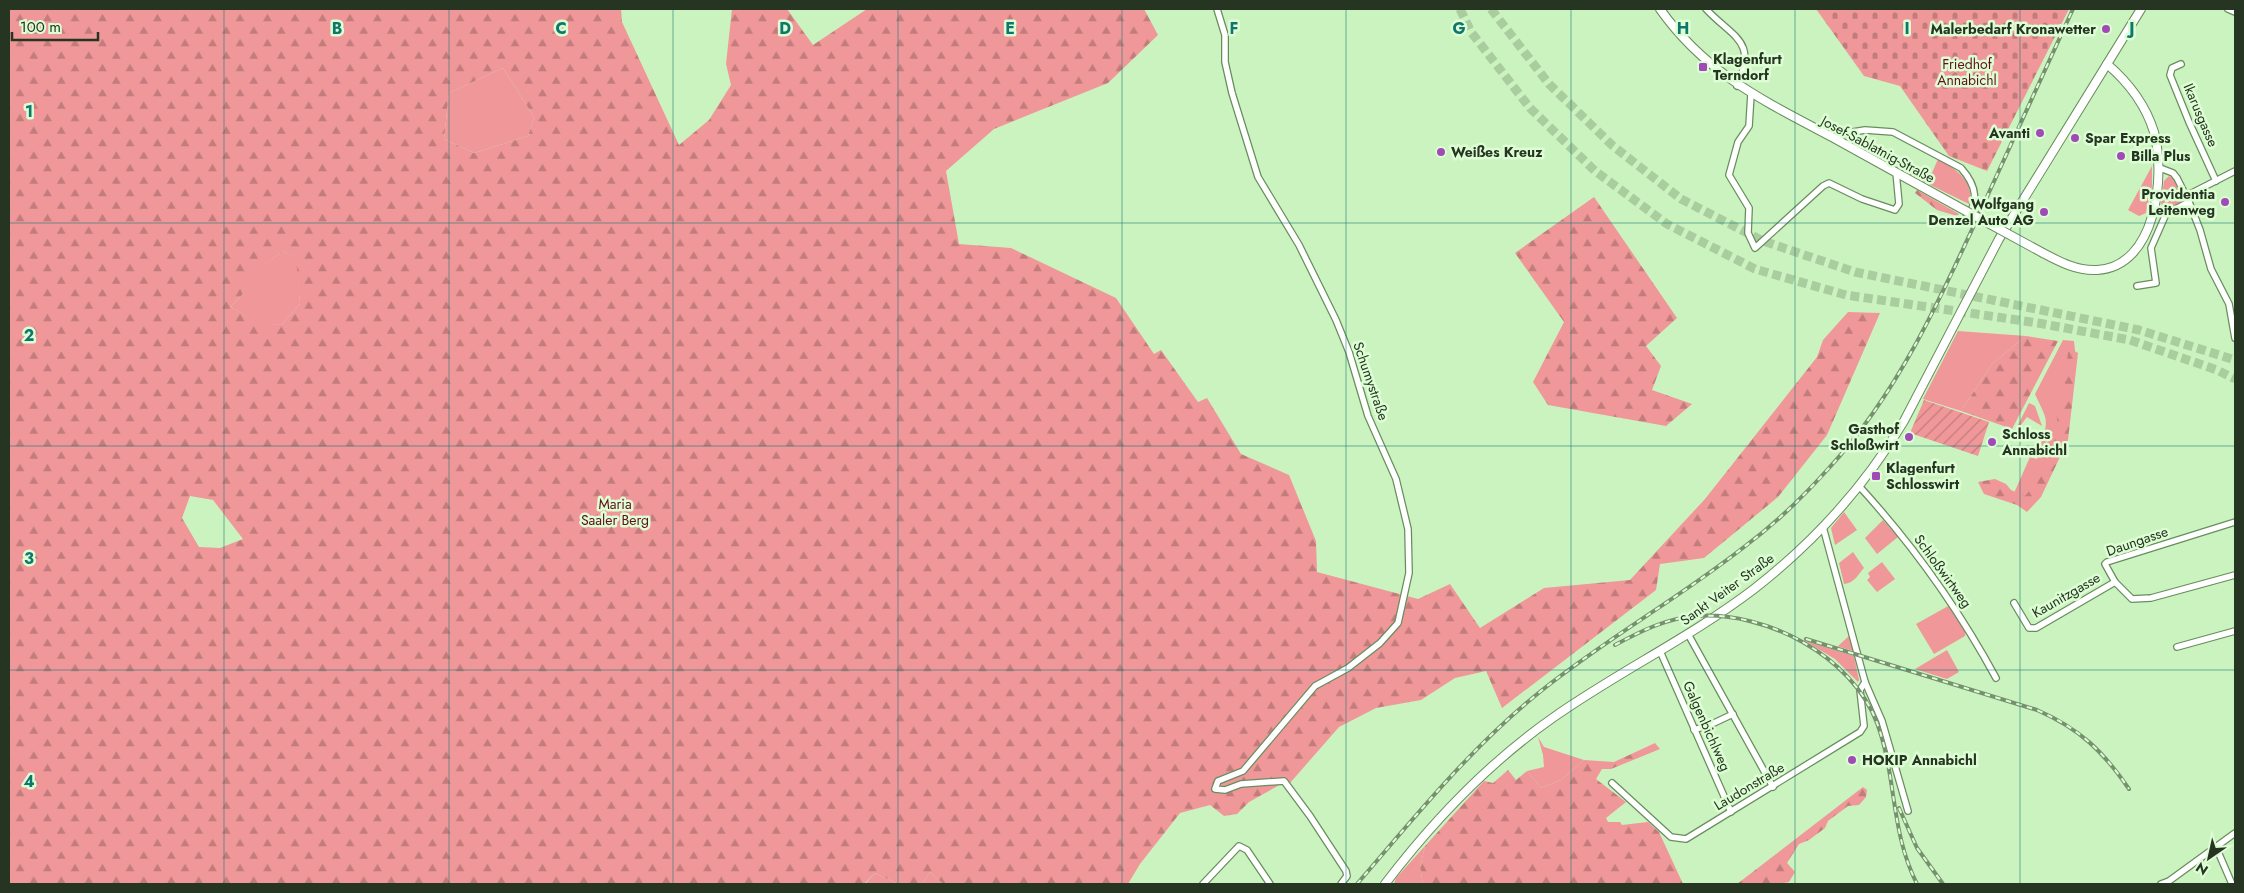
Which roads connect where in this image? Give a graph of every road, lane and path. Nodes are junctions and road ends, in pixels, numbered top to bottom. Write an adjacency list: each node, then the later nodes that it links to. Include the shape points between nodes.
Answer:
1 (1217, 9): 45 (street, Schumystraße, via 1225,35 1225,62 1232,93 1258,177 1299,245 1336,320 1368,416 1396,479 1408,530 1409,574 1398,623 1380,643 1348,668 1315,686 1244,771 1218,781 1214,789 1284,781 1346,871 1347,876)
2 (1660, 9): 9 (main road, Josef-Sablatnig-Straße, via 1696,52)
3 (1706, 9): 9 (street, via 1744,46 1746,58)
4 (2140, 9): 7 (main road, Sankt Veiter Straße)
5 (2228, 9): 6 (street)
6 (2235, 12)
7 (2108, 64): 12 (main road, Josef-Sablatnig-Straße, via 2134,91 2145,111 2154,131); 22 (main road, Sankt Veiter Straße, via 1999,239 1904,421)
8 (2181, 64): 15 (street, Ikarusgasse, via 2172,68 2170,75)
9 (1737, 86): 10 (main road, Josef-Sablatnig-Straße)
10 (1751, 94): 11 (main road, Josef-Sablatnig-Straße); 14 (street, via 1749,126 1738,142 1729,176 1749,208 1748,233 1755,248 1829,184 1890,210 1898,208)
11 (1834, 139): 14 (main road, Josef-Sablatnig-Straße); 17 (street, via 1840,134 1865,130 1893,132 1961,168 1969,176 1976,193 1974,206)
12 (2160, 168): 14 (main road, Josef-Sablatnig-Straße, bridge, via 2157,197 2148,226 2136,248 2120,262 2104,269 2084,270 2043,253); 16 (street, via 2173,173)
13 (2235, 171): 15 (street)
14 (1896, 172)
15 (2216, 181): 16 (street)
16 (2187, 199): 18 (street, via 2166,214 2150,248 2156,283); 20 (street, via 2211,269)
17 (1964, 220)
18 (2137, 286)
19 (2235, 299): 20 (street)
20 (2229, 304): 21 (street)
21 (2235, 338)
22 (1858, 486): 24 (main road, Sankt Veiter Straße); 32 (street, Schloßwirtweg, via 1922,560 1968,627)
23 (2235, 522): 26 (street, Daungasse, via 2107,562 2105,568)
24 (1823, 527): 29 (main road, Sankt Veiter Straße, via 1753,589); 33 (street, Laudonstraße)
25 (2235, 575): 26 (street, via 2138,599 2128,597)
26 (2115, 582): 27 (street, Kaunitzgasse, via 2036,628 2029,628)
27 (2014, 603)
28 (2235, 631): 30 (street)
29 (1688, 634): 31 (main road, Sankt Veiter Straße); 34 (street)
30 (2177, 647)
31 (1660, 650): 35 (street, Galgenbichlweg); 46 (main road, Sankt Veiter Straße, via 1554,718 1499,760 1458,798)
32 (1996, 678)
33 (1865, 682): 37 (street, Laudonstraße, via 1860,690 1864,726 1860,732); 38 (street, Laudonstraße, via 1882,722)
34 (1733, 714): 35 (street); 37 (street)
35 (1694, 730): 39 (street, Galgenbichlweg)
36 (1612, 783): 39 (street, Laudonstraße, via 1671,838 1686,839)
37 (1773, 787): 39 (street, Laudonstraße)
38 (1908, 811)
39 (1731, 812)
40 (2235, 832): 41 (street)
41 (2216, 846): 42 (street); 48 (street)
42 (2170, 883): 47 (street)
43 (1203, 884): 44 (street, via 1239,846 1247,850)
44 (1270, 884)
45 (1341, 884)
46 (1385, 884)
47 (2162, 884)
48 (2232, 884)

